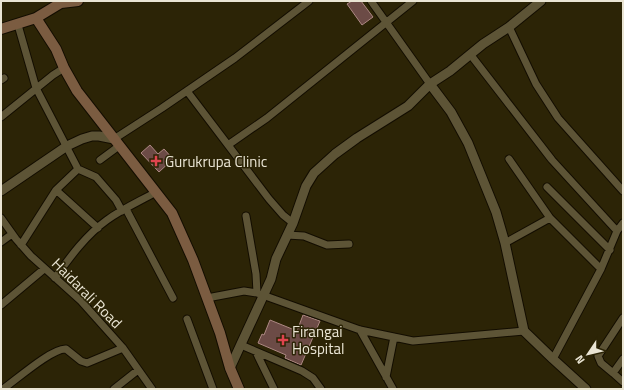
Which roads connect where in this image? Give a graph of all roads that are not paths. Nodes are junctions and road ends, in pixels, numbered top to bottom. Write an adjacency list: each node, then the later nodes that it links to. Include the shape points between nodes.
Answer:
1 (78, 1): 6 (main road)
2 (309, 1): 16 (street)
3 (371, 1): 8 (street)
4 (413, 1): 8 (street)
5 (541, 1): 10 (street)
6 (63, 2): 7 (main road)
7 (36, 18): 9 (main road); 13 (main road, via 56,49)
8 (386, 22): 14 (street); 19 (street, via 267,118)
9 (18, 24): 11 (main road); 15 (street)
10 (509, 27): 12 (street); 27 (street, via 536,84 558,118)
11 (1, 29)
12 (470, 54): 14 (street); 36 (street, via 552,160)
13 (64, 68): 15 (street); 18 (main road, via 77,91)
14 (430, 84): 33 (street, via 408,106 357,138 314,173 306,186); 40 (street, via 451,112 468,143 496,212)
15 (36, 88): 17 (street); 20 (street)
16 (187, 91): 18 (street); 19 (street)
17 (1, 117)
18 (116, 142): 20 (street, via 92,136); 22 (street); 28 (main road)
19 (228, 145): 33 (street, via 269,199)
20 (67, 146): 23 (street); 26 (street)
21 (509, 159): 32 (street)
22 (100, 160)
23 (78, 169): 25 (street); 29 (street, via 96,177)
24 (547, 187): 43 (street)
25 (56, 190): 35 (street); 42 (street)
26 (1, 191)
27 (623, 191)
28 (156, 192): 29 (street); 49 (main road, via 172,213)
29 (124, 210): 35 (street); 48 (street)
30 (246, 216): 47 (street)
31 (1, 218): 37 (street, Haidarali Road)
32 (550, 218): 40 (street); 45 (street)
33 (294, 223): 38 (street)
34 (623, 223): 36 (street)
35 (98, 228): 46 (street, via 69,258)
36 (617, 231): 43 (street)
37 (12, 234): 39 (street); 42 (street, Haidarali Road)
38 (287, 235): 41 (street, via 304,236 327,245); 47 (street, via 276,259 271,279)
39 (1, 242)
40 (505, 243): 54 (street)
41 (349, 244)
42 (21, 245): 44 (street, Haidarali Road)
43 (610, 250): 45 (street)
44 (44, 269): 46 (street, Haidarali Road); 50 (street)
45 (601, 269): 59 (street)
46 (55, 278): 57 (street, Haidarali Road, via 81,301)
47 (260, 294): 49 (street, via 244,290); 53 (street); 56 (street)
48 (173, 298)
49 (207, 298): 61 (main road)
50 (1, 306)
51 (623, 318): 63 (street, via 598,356 601,363)
52 (187, 319): 69 (street)
53 (360, 330): 55 (street); 64 (street)
54 (524, 331): 55 (street, via 413,341); 59 (street)
55 (394, 337): 64 (street)
56 (241, 345): 58 (street); 61 (street)
57 (124, 348): 62 (street, Haidarali Road); 66 (street, via 87,363 66,349 60,350)
58 (256, 352): 71 (street); 72 (street, via 302,370 313,378)
59 (553, 359): 74 (street)
60 (623, 359): 63 (street)
61 (230, 368): 70 (main road)
62 (138, 370): 67 (street); 68 (street, Haidarali Road)
63 (613, 373): 65 (street)
64 (386, 377): 73 (street)
65 (623, 382)
66 (3, 389)
67 (114, 389)
68 (152, 389)
69 (213, 389)
70 (239, 389)
71 (274, 389)
72 (321, 389)
73 (393, 389)
74 (586, 389)

